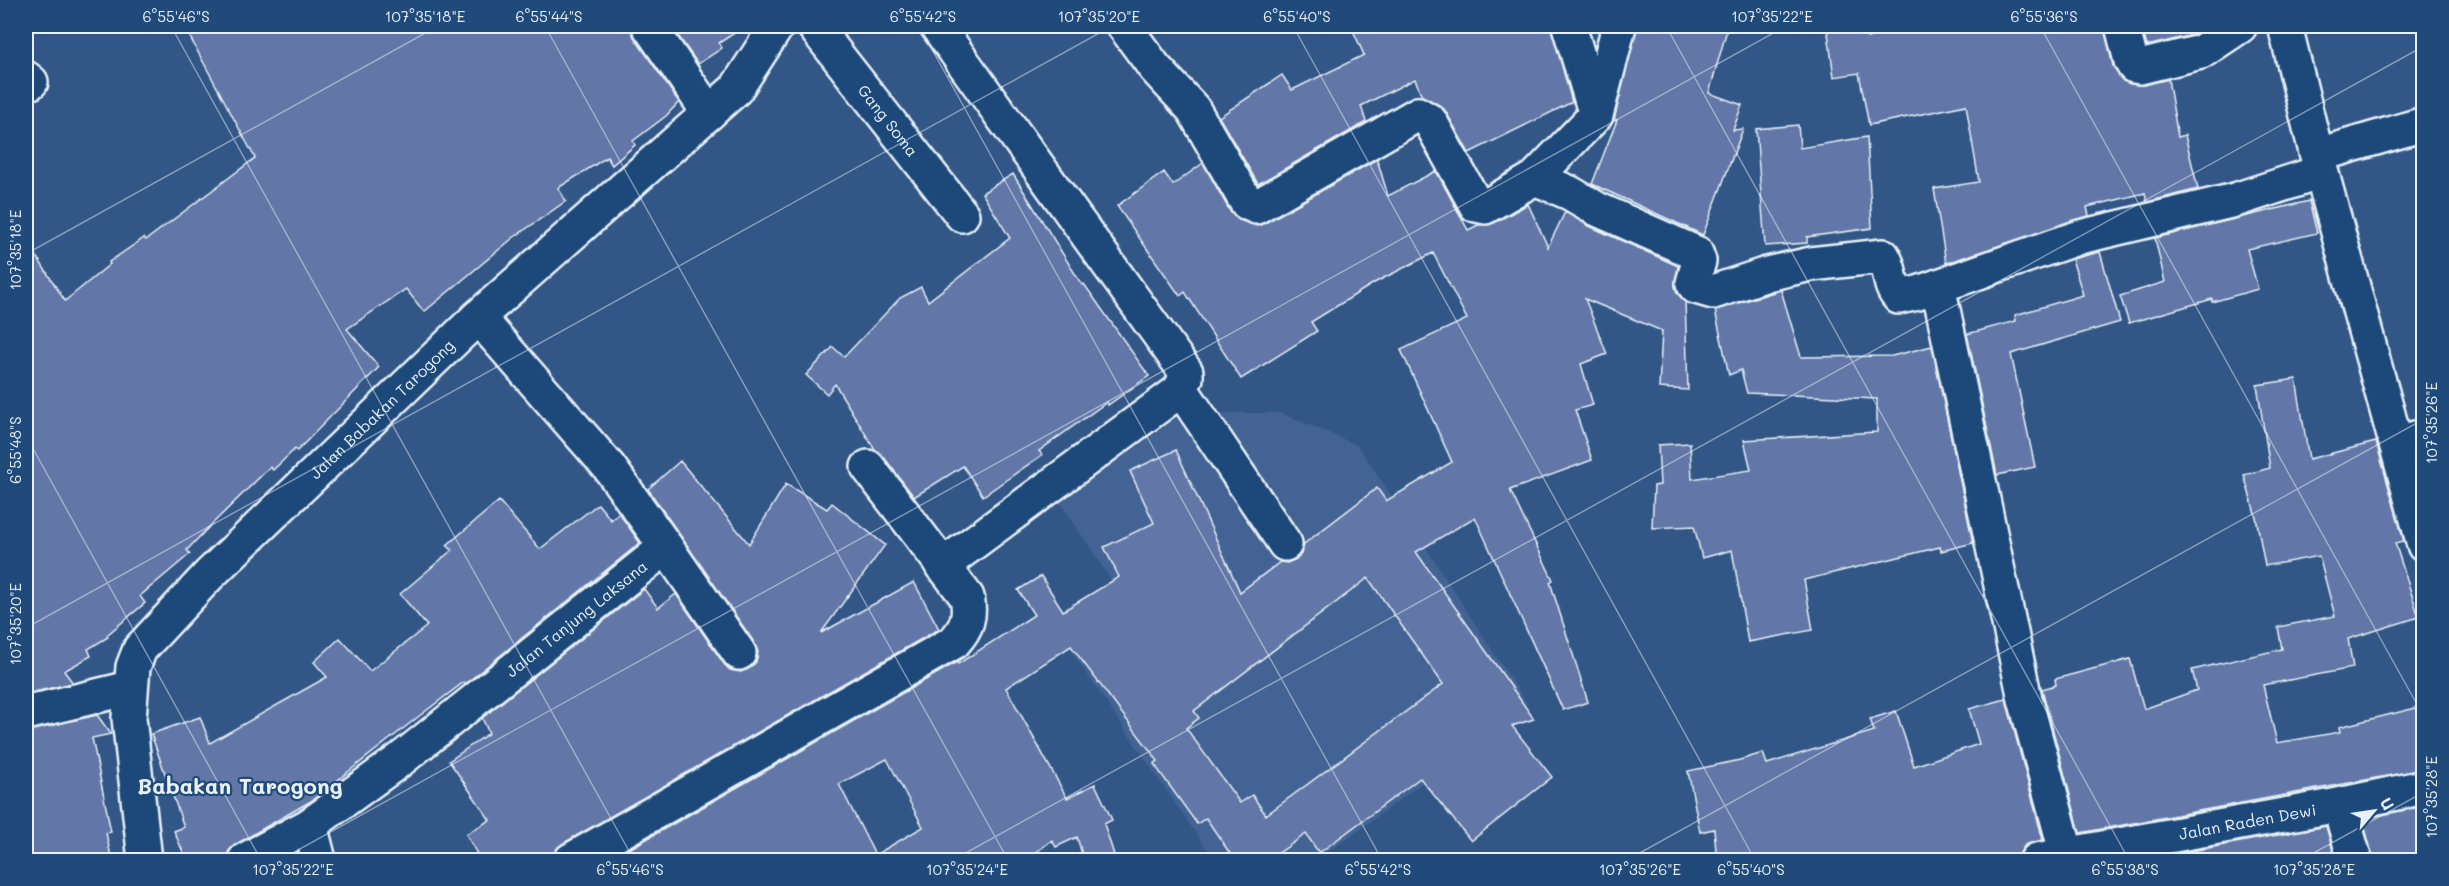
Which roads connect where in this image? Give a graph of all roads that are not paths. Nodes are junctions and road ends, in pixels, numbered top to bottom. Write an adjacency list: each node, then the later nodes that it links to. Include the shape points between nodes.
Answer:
1 (649, 26): 11 (street)
2 (777, 26): 11 (street, Jalan Babakan Tarogong, via 736,89)
3 (814, 26): 16 (street, Gang Soma)
4 (937, 26): 19 (street, via 1184,365 1186,378)
5 (1124, 26): 15 (street, via 1155,68 1193,109 1247,203 1256,207 1418,114 1430,121 1476,205 1485,207)
6 (1569, 26): 12 (street)
7 (1619, 26): 12 (street)
8 (2122, 26): 9 (street, via 2131,61 2140,67 2201,52)
9 (2240, 26)
10 (2285, 26): 14 (street)
11 (709, 113): 18 (street, Jalan Babakan Tarogong)
12 (1596, 115): 15 (street)
13 (2424, 124): 14 (street, via 2328,152)
14 (2319, 162): 17 (street, via 2235,200 2080,237); 20 (street)
15 (1535, 178): 17 (street, via 1696,253 1699,261 1693,283 1713,292 1811,264 1883,256 1889,265 1892,289 1899,297)
16 (962, 215)
17 (1938, 286): 32 (street, via 2025,699)
18 (478, 317): 24 (street, via 609,467); 27 (street, Jalan Babakan Tarogong, via 208,575 140,649)
19 (1181, 389): 22 (street); 25 (street)
20 (2410, 440): 23 (street)
21 (868, 467): 25 (street)
22 (1285, 544)
23 (2424, 545)
24 (666, 547): 26 (street); 31 (street, Jalan Tanjung Laksana, via 400,760)
25 (942, 566): 36 (street, via 967,597 970,611 963,633 954,642)
26 (738, 654)
27 (130, 688): 28 (street); 33 (street, Jalan Babakan Tarogong, via 129,718)
28 (26, 713)
29 (2424, 787): 30 (street, Jalan Raden Dewi)
30 (2339, 805): 32 (street, Jalan Raden Dewi); 37 (street)
31 (310, 825): 34 (street, Jalan Tanjung Laksana); 35 (street)
32 (2052, 858)
33 (145, 861)
34 (245, 861)
35 (319, 861)
36 (571, 861)
37 (2355, 861)

